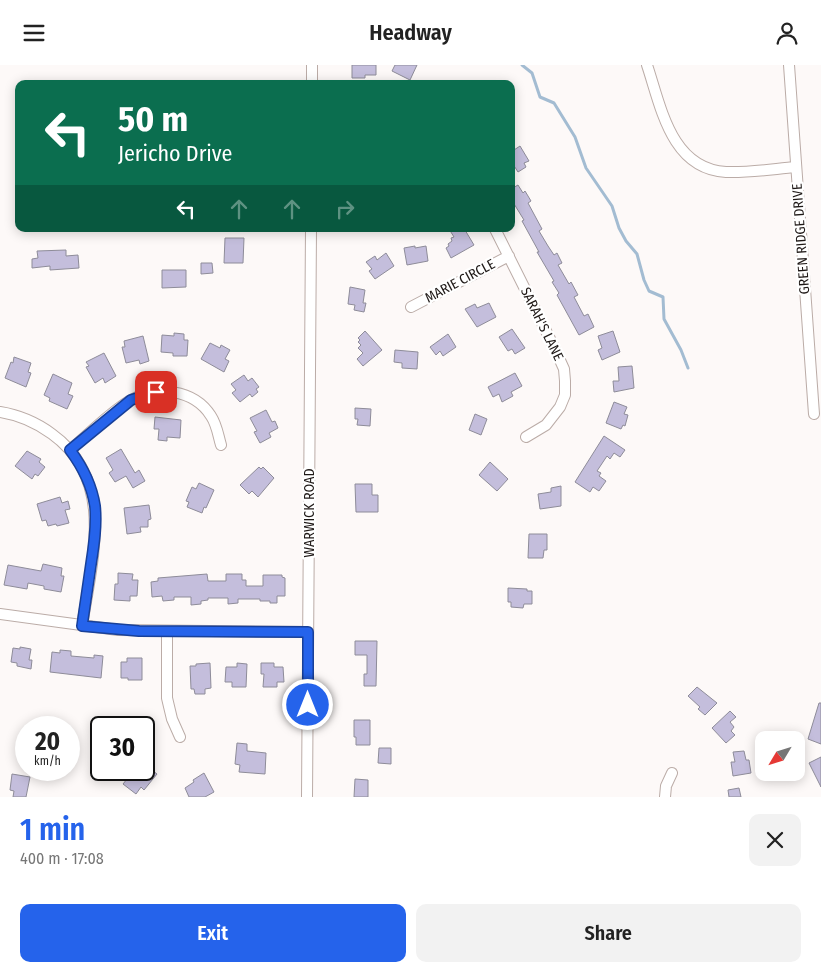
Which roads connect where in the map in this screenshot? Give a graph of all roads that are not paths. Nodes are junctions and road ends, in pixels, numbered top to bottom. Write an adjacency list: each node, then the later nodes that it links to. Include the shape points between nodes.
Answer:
1 (312, 65): 4 (street)
2 (648, 65): 5 (street, via 668,130 689,158 700,165 726,172)
3 (789, 65): 5 (street, GREEN RIDGE DRIVE)
4 (312, 80)
5 (796, 167): 11 (street, GREEN RIDGE DRIVE)
6 (311, 232): 18 (street, WARWICK ROAD)
7 (497, 232): 8 (street, SARAH'S LANE)
8 (509, 256): 9 (street, MARIE CIRCLE); 12 (street, SARAH'S LANE, via 562,362 565,381 562,403 553,419)
9 (411, 307)
10 (0, 412): 14 (street, via 44,428)
11 (814, 414)
12 (526, 437)
13 (221, 445): 14 (street, via 216,427 205,408 195,399 163,392 131,400)
14 (70, 450): 16 (street, via 90,487 96,517)
15 (0, 614): 16 (street)
16 (82, 626): 17 (street)
17 (167, 631): 18 (street); 19 (street, via 167,698)
18 (308, 632): 21 (street, WARWICK ROAD)
19 (180, 737)
20 (672, 773): 22 (street)
21 (307, 797)
22 (665, 797)

